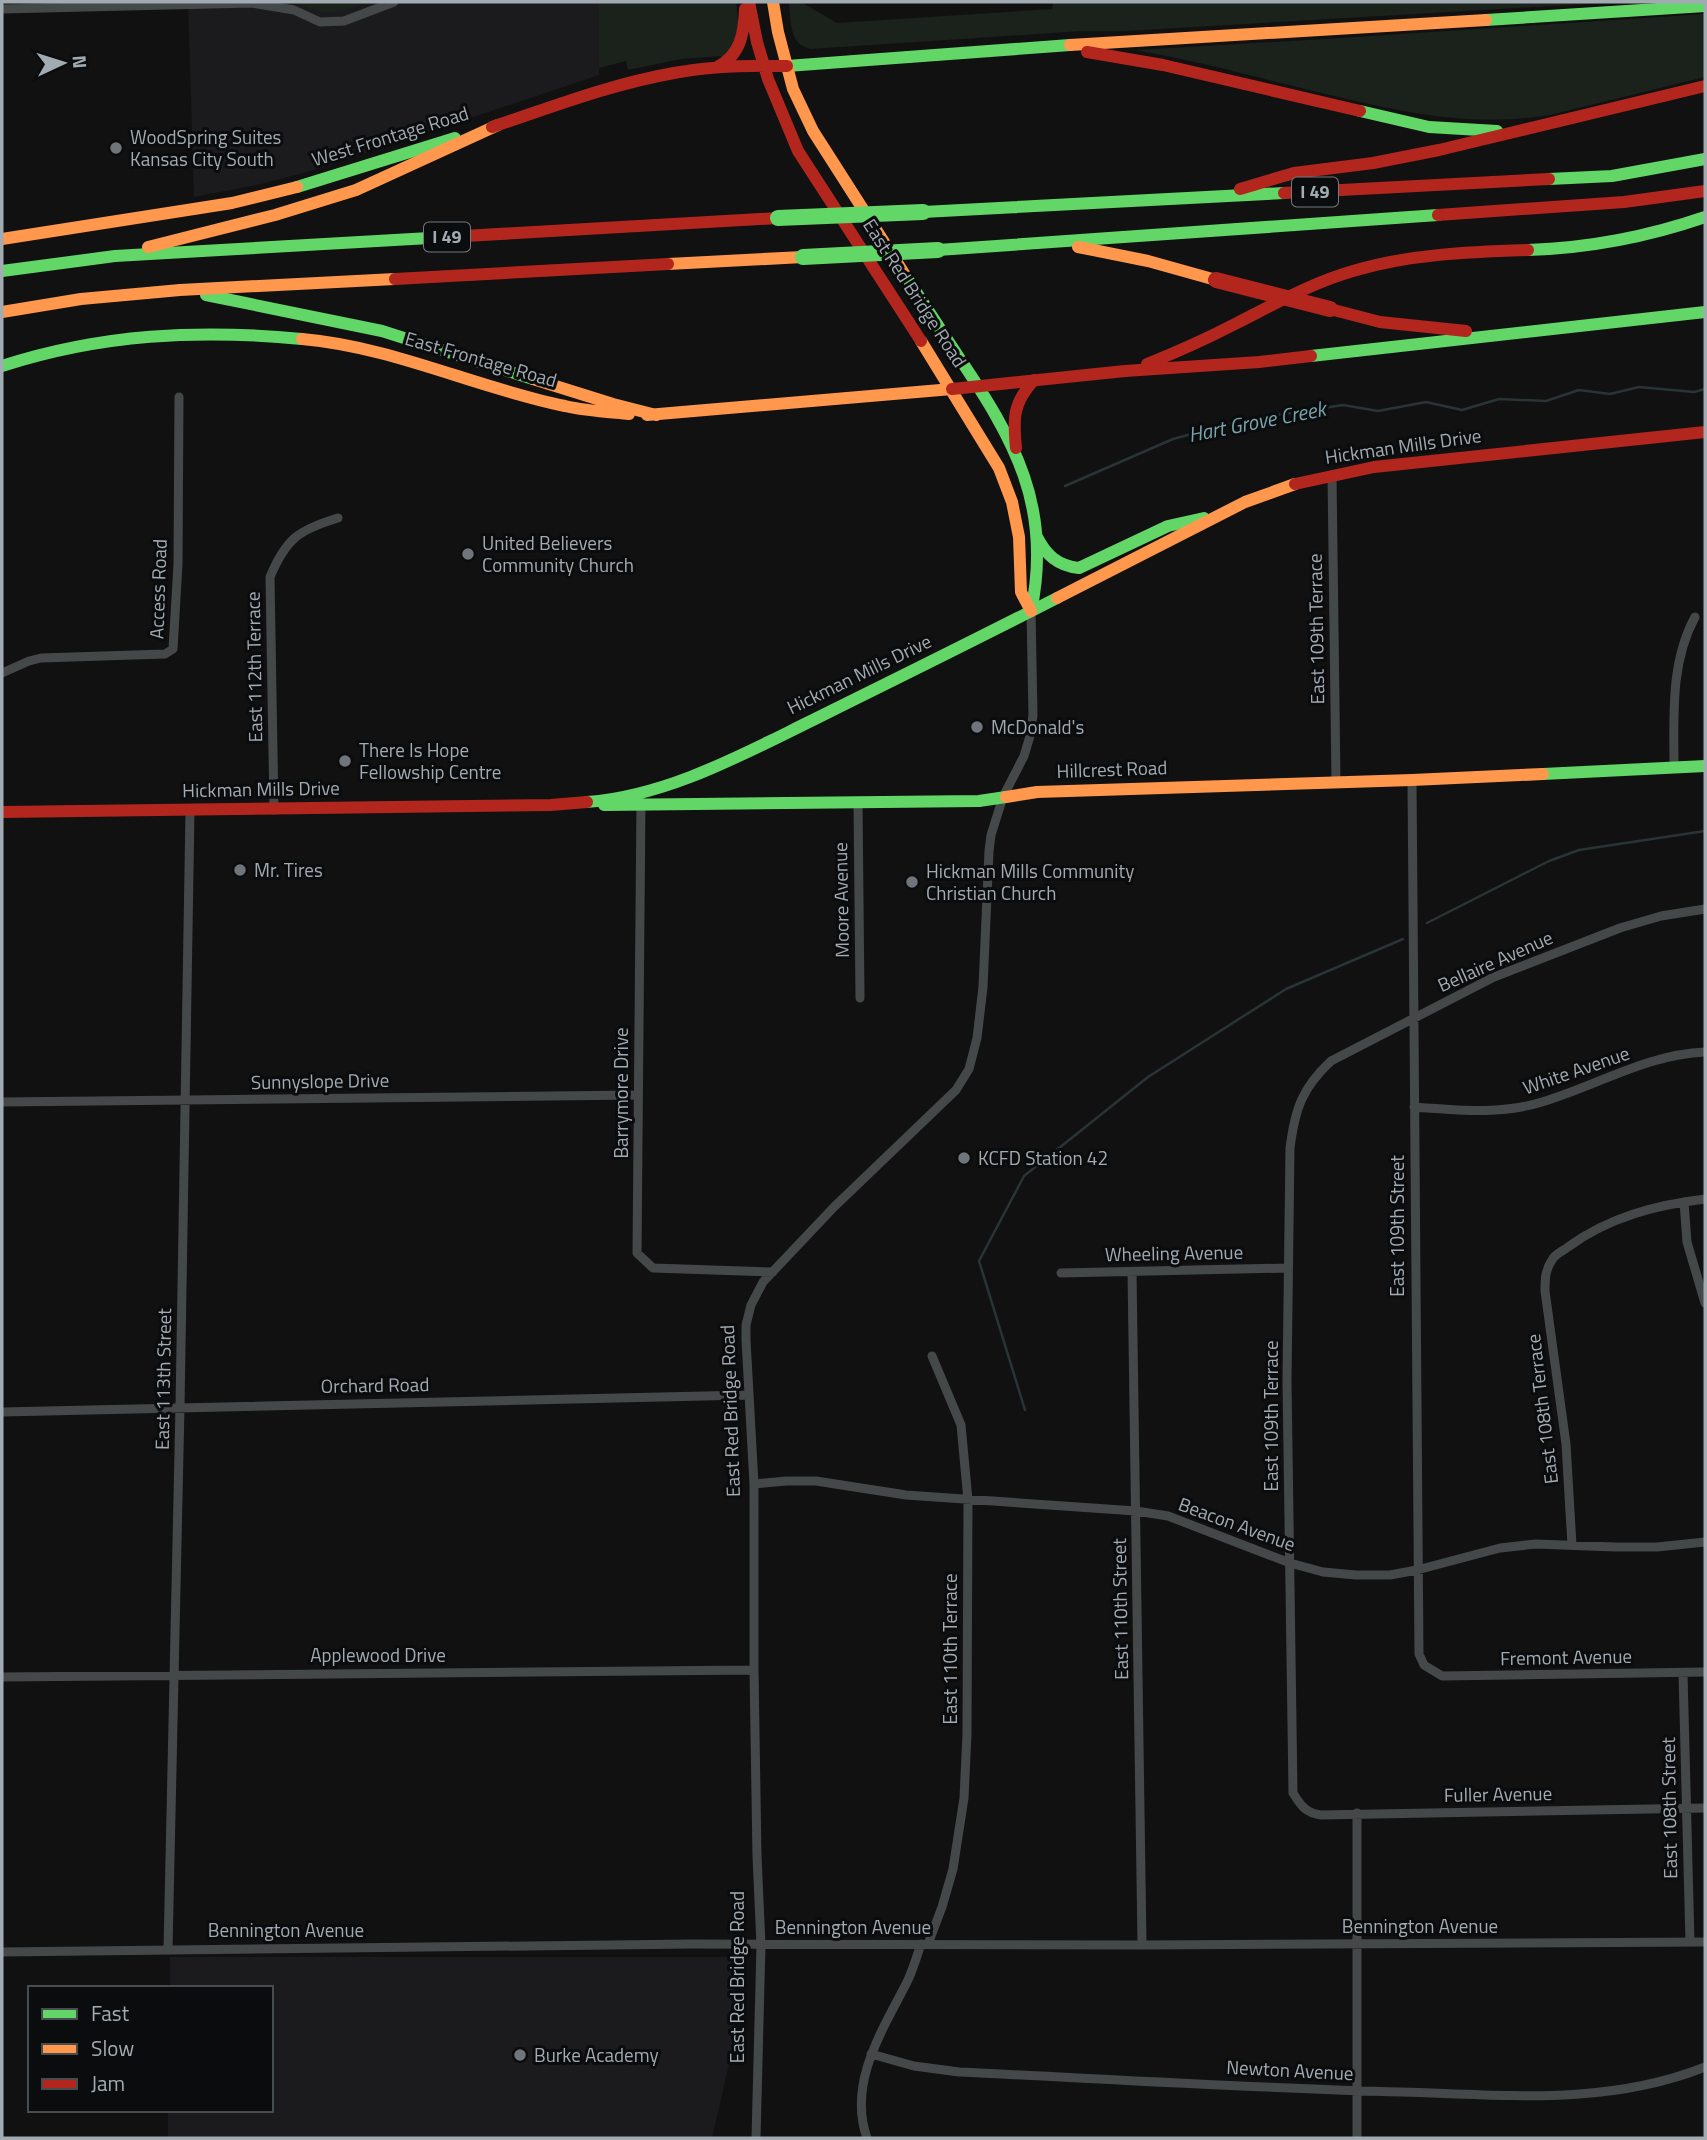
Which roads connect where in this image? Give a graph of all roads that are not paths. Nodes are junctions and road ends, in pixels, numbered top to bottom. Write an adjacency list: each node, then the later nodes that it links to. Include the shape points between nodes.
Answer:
1 (394, 2): 4 (street, via 344,21 320,22)
2 (748, 2): 8 (main road, East Red Bridge Road); 10 (main road, via 742,41 726,63)
3 (773, 2): 9 (main road, East Red Bridge Road)
4 (294, 6): 6 (street)
5 (1705, 6): 7 (main road)
6 (2, 9)
7 (1041, 47): 9 (main road, West Frontage Road); 13 (main road, via 1163,65 1429,127)
8 (762, 65): 9 (main road, West Frontage Road); 10 (main road, West Frontage Road); 30 (main road, East Red Bridge Road, via 798,152)
9 (787, 65): 29 (main road, East Red Bridge Road, via 813,131)
10 (711, 69): 12 (main road, West Frontage Road, via 617,86)
11 (1705, 86): 13 (main road)
12 (498, 125): 18 (main road, West Frontage Road, via 233,203); 20 (main road, via 356,190)
13 (1510, 132): 16 (main road, via 1373,163 1294,173)
14 (1705, 159): 16 (main road, I 49, via 1612,176)
15 (1705, 191): 19 (main road, I 49, via 1624,202)
16 (1213, 197): 20 (main road, I 49, bridge)
17 (1705, 217): 27 (main road, via 1631,239 1581,247 1415,256 1378,263 1339,274 1195,345)
18 (2, 239)
19 (1051, 243): 22 (main road, I 49, bridge); 25 (main road, bridge, via 1123,254 1380,322)
20 (116, 256): 21 (main road, I 49)
21 (2, 271)
22 (180, 290): 23 (main road, I 49); 32 (main road, via 382,331)
23 (2, 312)
24 (1705, 312): 25 (main road)
25 (1494, 334): 27 (main road, via 1259,362)
26 (2, 366): 32 (main road, East Frontage Road, via 104,342 170,335 278,336 395,355 592,411)
27 (1125, 371): 28 (main road, East Frontage Road)
28 (1034, 380): 29 (main road, East Frontage Road); 34 (main road, via 1020,393 1015,407)
29 (978, 386): 30 (main road, East Frontage Road); 34 (main road, East Red Bridge Road)
30 (952, 389): 32 (main road, East Frontage Road); 39 (main road, East Red Bridge Road, via 999,468 1012,502 1021,592)
31 (179, 397): 41 (street, Access Road, via 173,649 166,654 41,658)
32 (656, 415)
33 (1705, 432): 35 (main road, Hickman Mills Drive)
34 (1017, 455): 38 (main road, East Red Bridge Road)
35 (1332, 475): 36 (main road, Hickman Mills Drive, via 1292,485); 45 (street, East 109th Terrace)
36 (1218, 516): 38 (main road, via 1168,526 1079,568 1056,563); 39 (main road, Hickman Mills Drive)
37 (338, 518): 50 (street, East 112th Terrace, via 293,538 270,577)
38 (1035, 534): 39 (main road, East Red Bridge Road, via 1036,591)
39 (1031, 611): 46 (street, East Red Bridge Road, via 1030,736); 47 (main road, Hickman Mills Drive)
40 (1695, 617): 43 (street, via 1686,634 1676,679)
41 (2, 673)
42 (1705, 766): 43 (main road, Hillcrest Road)
43 (1674, 767): 44 (main road, Hillcrest Road)
44 (1412, 780): 45 (main road, Hillcrest Road); 55 (street, East 109th Street)
45 (1336, 782): 46 (main road, Hillcrest Road)
46 (1003, 797): 48 (main road, Hillcrest Road); 65 (street, East Red Bridge Road, via 989,850 983,987 969,1069 956,1090)
47 (641, 799): 48 (main road, Hillcrest Road); 49 (main road, Hillcrest Road); 58 (street, Barrymore Drive)
48 (858, 803): 54 (street, Moore Avenue)
49 (551, 805): 50 (main road, Hickman Mills Drive)
50 (274, 810): 51 (main road, Hickman Mills Drive)
51 (190, 811): 52 (main road, Hickman Mills Drive); 59 (street, East 113th Street)
52 (2, 812)
53 (1705, 909): 55 (street, Bellaire Avenue, via 1620,928 1494,976)
54 (860, 998)
55 (1414, 1018): 57 (street, Bellaire Avenue, via 1331,1061); 61 (street, East 109th Street)
56 (1705, 1052): 61 (street, White Avenue, via 1666,1057 1519,1108)
57 (1314, 1078): 64 (street, East 109th Terrace, via 1293,1120)
58 (638, 1095): 59 (street, Sunnyslope Drive); 65 (street, Barrymore Drive, via 637,1253 653,1268)
59 (186, 1100): 60 (street, Sunnyslope Drive); 71 (street, East 113th Street)
60 (2, 1102)
61 (1414, 1107): 79 (street, East 109th Street)
62 (1705, 1199): 63 (street)
63 (1685, 1202): 68 (street, via 1687,1242); 77 (street, East 108th Terrace, via 1607,1222 1553,1258 1547,1269 1545,1292 1566,1444)
64 (1288, 1268): 66 (street, Wheeling Avenue); 78 (street, East 109th Terrace)
65 (773, 1272): 70 (street, East Red Bridge Road, via 751,1305 746,1325)
66 (1132, 1272): 67 (street, Wheeling Avenue); 75 (street, East 110th Street)
67 (1061, 1273)
68 (1705, 1303)
69 (932, 1356): 74 (street, East 110th Terrace, via 961,1425)
70 (748, 1395): 71 (street, Orchard Road); 73 (street, East Red Bridge Road)
71 (180, 1407): 72 (street, Orchard Road); 84 (street, East 113th Street)
72 (2, 1412)
73 (754, 1484): 74 (street, Beacon Avenue, via 817,1481); 81 (street, East Red Bridge Road)
74 (968, 1500): 75 (street, Beacon Avenue); 92 (street, East 110th Terrace, via 964,1798 953,1869)
75 (1136, 1511): 78 (street, Beacon Avenue, via 1168,1516); 95 (street, East 110th Street)
76 (1705, 1542): 77 (street, Beacon Avenue, via 1615,1548)
77 (1573, 1545): 79 (street, Beacon Avenue, via 1500,1548)
78 (1290, 1563): 79 (street, Beacon Avenue, via 1356,1575); 86 (street, East 109th Terrace, via 1293,1793)
79 (1418, 1570): 80 (street, East 109th Street, via 1419,1654)
80 (1429, 1669): 83 (street, Fremont Avenue, via 1442,1676)
81 (754, 1670): 84 (street, Applewood Drive); 94 (street, East Red Bridge Road)
82 (1705, 1672): 83 (street, Fremont Avenue)
83 (1683, 1673): 87 (street, East 108th Street)
84 (175, 1675): 85 (street, Applewood Drive); 96 (street, East 113th Street)
85 (2, 1676)
86 (1297, 1800): 89 (street, Fuller Avenue, via 1313,1814)
87 (1687, 1808): 88 (street, Fuller Avenue); 89 (street, Fuller Avenue); 90 (street, East 108th Street)
88 (1705, 1808)
89 (1357, 1813): 93 (street)
90 (1690, 1942): 91 (street, Bennington Avenue); 93 (street, Bennington Avenue)
91 (1705, 1942)
92 (924, 1944): 94 (street, Bennington Avenue); 95 (street, Bennington Avenue); 98 (street, East 110th Terrace)
93 (1358, 1944): 95 (street, Bennington Avenue); 100 (street)
94 (761, 1945): 96 (street, Bennington Avenue); 101 (street, East Red Bridge Road)
95 (1142, 1945)
96 (168, 1949): 97 (street, Bennington Avenue)
97 (2, 1952)
98 (871, 2054): 100 (street, Newton Avenue, via 959,2072); 102 (street, East 110th Terrace, via 862,2088)
99 (1705, 2067): 100 (street, Newton Avenue, via 1633,2089 1570,2096)
100 (1358, 2091): 103 (street)
101 (756, 2138)
102 (867, 2138)
103 (1357, 2138)

